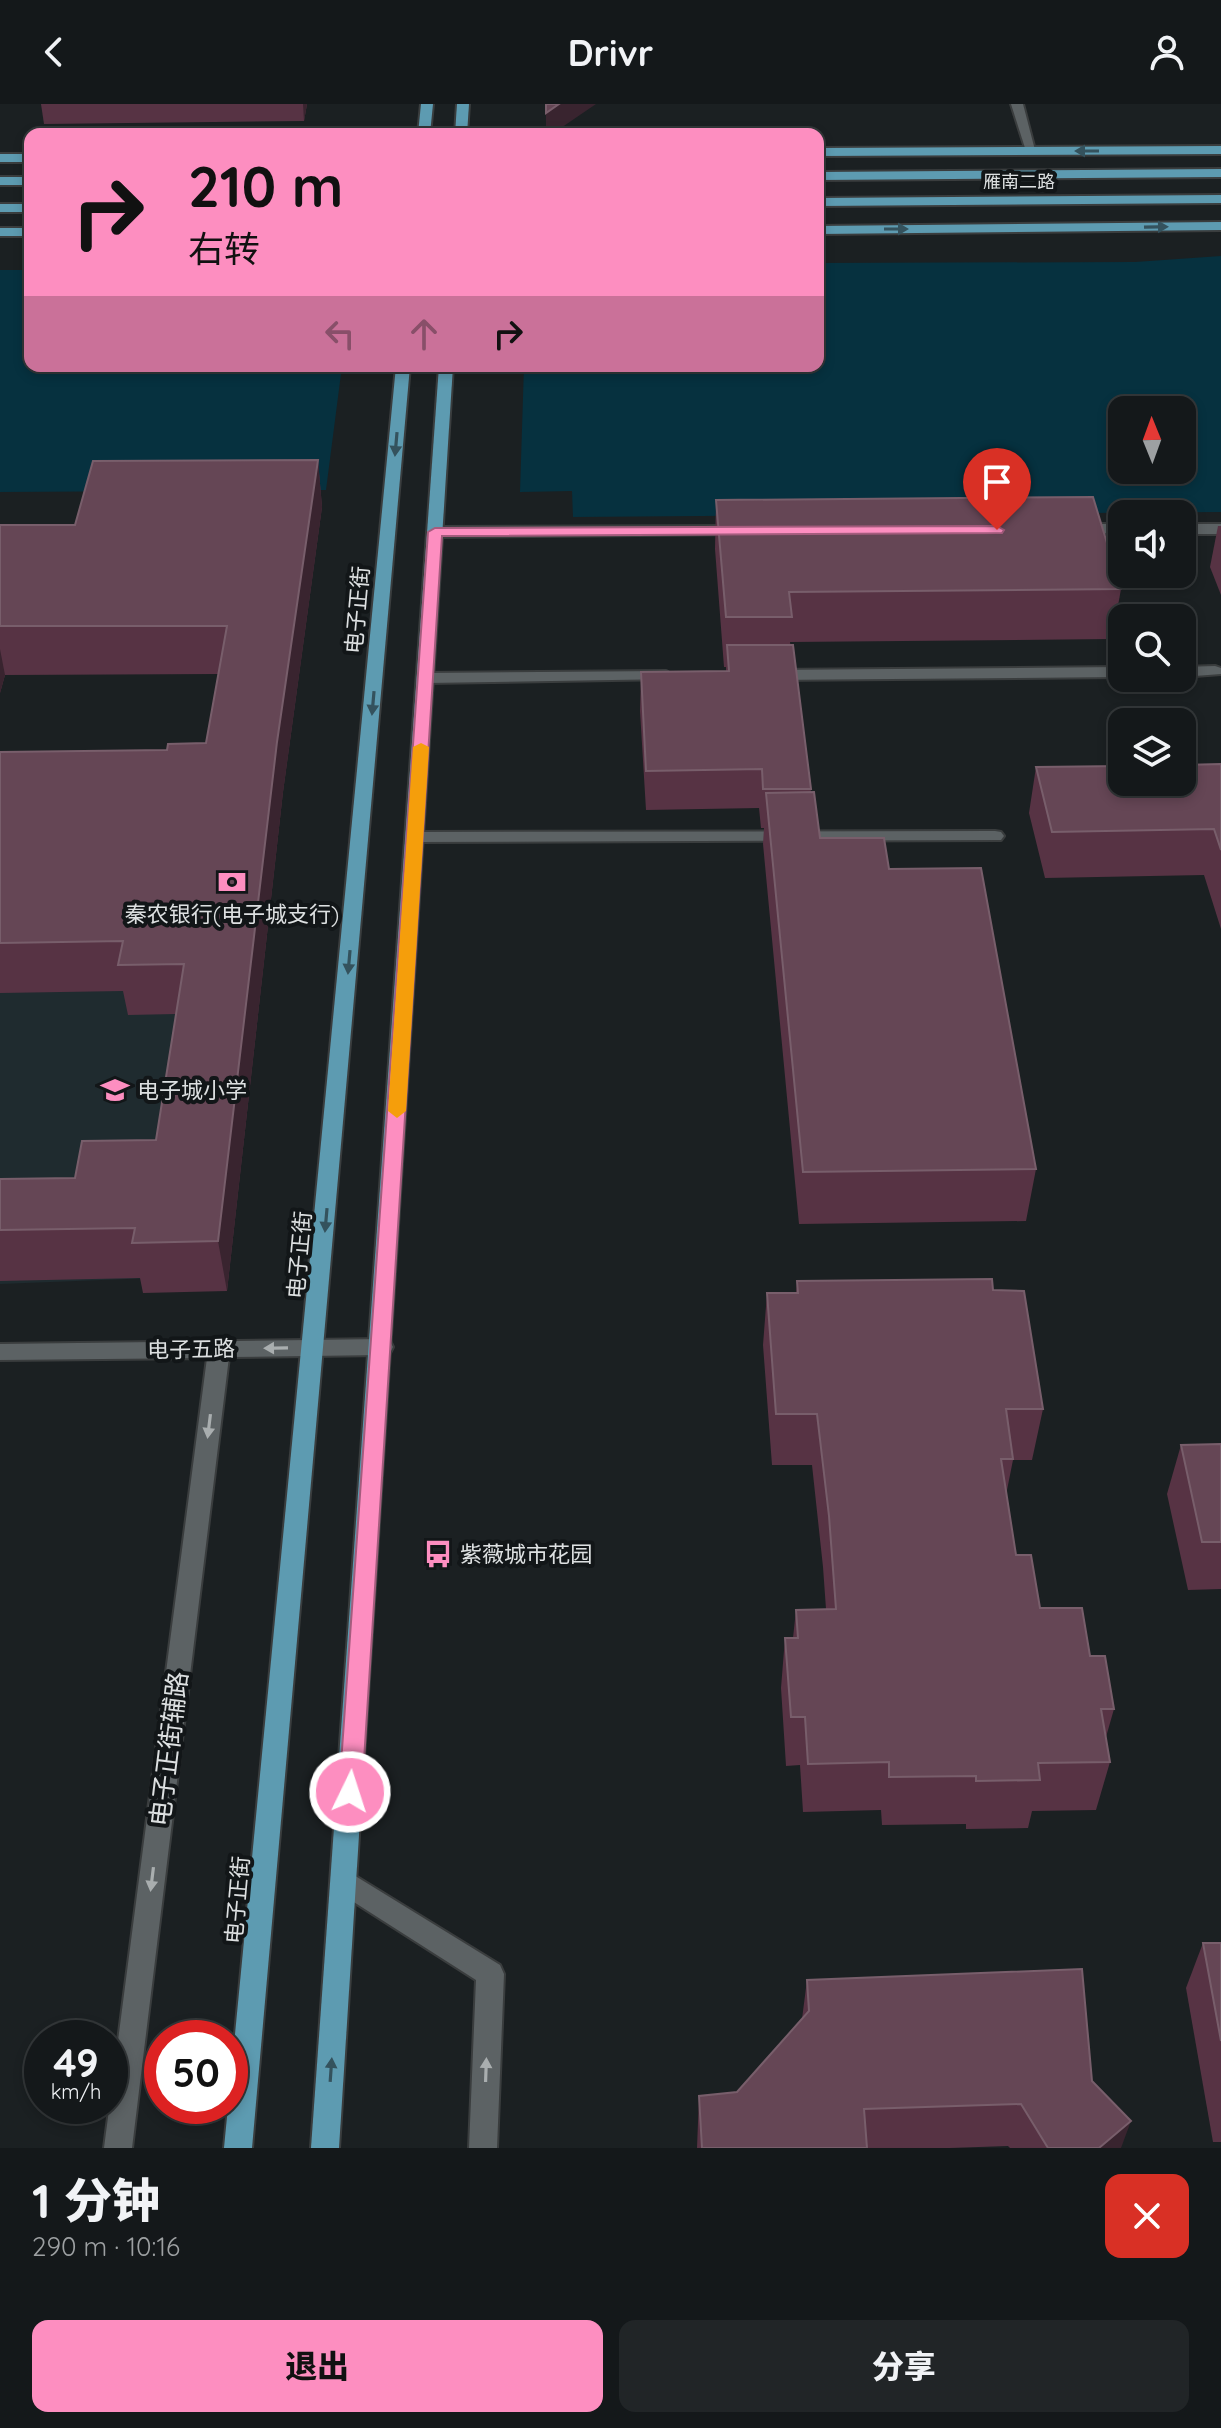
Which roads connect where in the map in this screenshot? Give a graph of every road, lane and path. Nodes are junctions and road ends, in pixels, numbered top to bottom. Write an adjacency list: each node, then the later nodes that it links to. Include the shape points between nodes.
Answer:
1 (427, 104): 4 (main road)
2 (463, 104): 5 (main road)
3 (1017, 104): 7 (street)
4 (425, 128)
5 (461, 128)
6 (1221, 150): 7 (main road, one-way to 7)
7 (1032, 151): 8 (main road)
8 (824, 152)
9 (0, 158): 10 (main road)
10 (24, 158)
11 (1221, 173): 12 (main road, 雁南二路)
12 (824, 176)
13 (0, 181): 14 (main road)
14 (24, 181)
15 (1221, 199): 16 (main road, 雁南二路)
16 (824, 202)
17 (0, 208): 18 (main road)
18 (24, 208)
19 (1221, 226): 20 (main road, one-way to 19)
20 (824, 230)
21 (0, 232): 22 (main road)
22 (24, 232)
23 (402, 372): 40 (main road, 电子正街, one-way to 40)
24 (446, 372): 30 (main road)
25 (1108, 529): 28 (street)
26 (1196, 529): 27 (street)
27 (1221, 529)
28 (1058, 530)
29 (755, 531): 30 (street)
30 (435, 532): 36 (main road)
31 (1215, 671): 33 (street)
32 (1108, 672): 34 (street)
33 (1196, 672)
34 (758, 675)
35 (679, 676): 36 (street)
36 (426, 678): 38 (main road)
37 (995, 836): 38 (street)
38 (415, 837): 39 (main road)
39 (382, 1347): 40 (street, 电子五路); 43 (main road)
40 (314, 1348): 41 (street, 电子五路, one-way to 41); 45 (main road, 电子正街)
41 (219, 1349): 42 (street, 电子五路); 44 (street, 电子正街辅路, one-way to 44)
42 (0, 1352)
43 (344, 1881): 46 (main road, one-way to 43); 47 (street, one-way to 43, via 490,1974)
44 (118, 2148)
45 (238, 2148)
46 (325, 2148)
47 (483, 2148)

